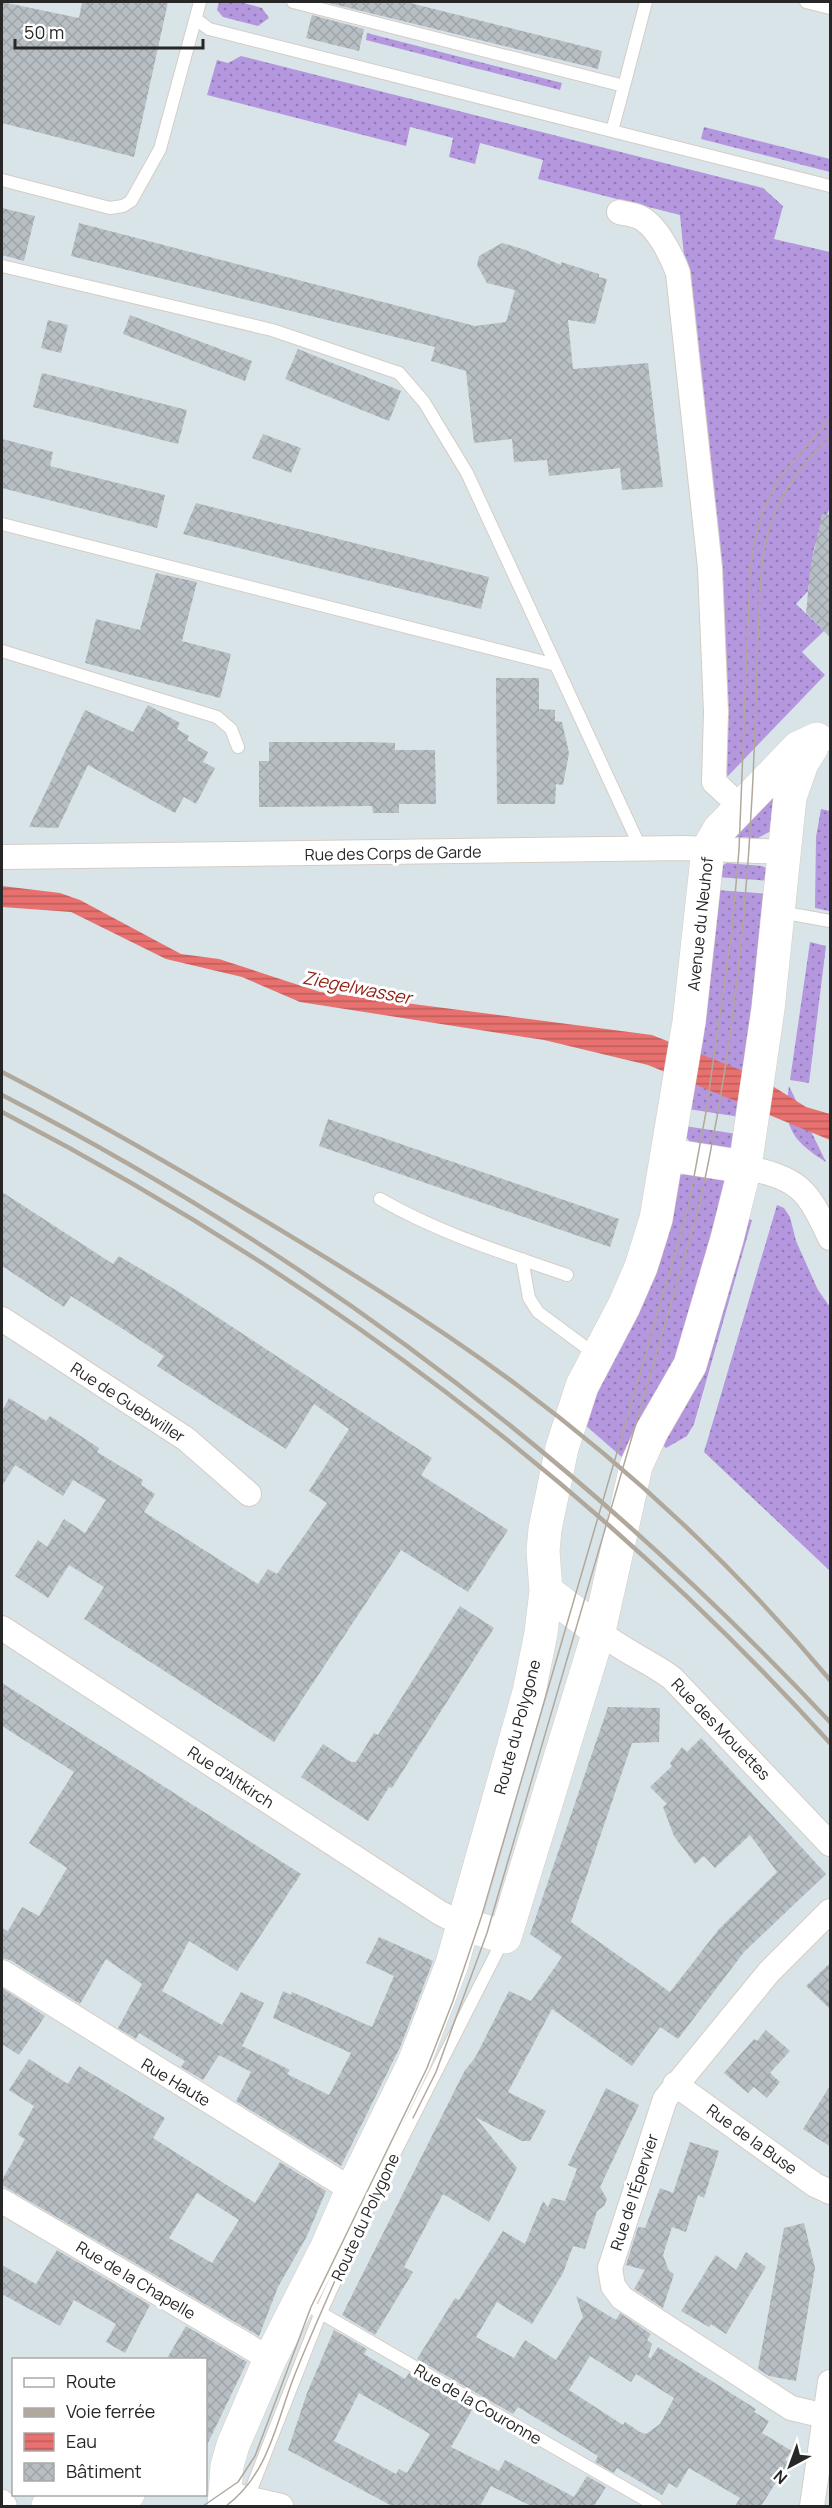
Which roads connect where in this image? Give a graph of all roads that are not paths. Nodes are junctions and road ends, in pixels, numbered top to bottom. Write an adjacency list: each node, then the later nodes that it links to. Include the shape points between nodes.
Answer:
1 (200, 2): 6 (lane)
2 (293, 2): 7 (lane)
3 (646, 2): 7 (lane)
4 (806, 2): 5 (lane)
5 (831, 8)
6 (196, 19): 8 (lane, via 209,29); 9 (lane, via 160,149 131,201 110,208)
7 (624, 86): 8 (lane)
8 (612, 131): 10 (lane)
9 (2, 180)
10 (831, 186)
11 (619, 212): 18 (street, via 639,217 651,227 678,273 711,568 714,782)
12 (2, 266): 15 (lane, via 272,330 399,373 424,402 467,473)
13 (2, 524): 15 (lane)
14 (2, 651): 17 (lane, via 217,717 231,729)
15 (556, 665): 19 (lane)
16 (824, 732): 18 (street, Avenue du Neuhof, via 798,748); 21 (street, Avenue du Neuhof, via 802,763 790,797)
17 (238, 747)
18 (741, 807): 20 (street, Avenue du Neuhof, via 719,830)
19 (641, 849): 20 (street, Rue des Corps de Garde); 22 (street, Rue des Corps de Garde)
20 (708, 849): 21 (street, Rue des Corps de Garde); 25 (street, Avenue du Neuhof, via 689,1022)
21 (784, 852): 23 (street, Avenue du Neuhof)
22 (2, 857)
23 (780, 912): 24 (lane); 26 (street, Avenue du Neuhof)
24 (831, 921)
25 (669, 1155): 26 (street); 32 (street, Avenue du Neuhof, via 641,1267)
26 (745, 1167): 28 (street, via 783,1176 797,1186 816,1207); 33 (street, Avenue du Neuhof, via 690,1365)
27 (380, 1199): 29 (lane, via 420,1222)
28 (831, 1238)
29 (522, 1259): 30 (lane); 32 (lane, via 529,1298 538,1312)
30 (567, 1275)
31 (2, 1320): 34 (street, Rue de Guebwiller, via 186,1439)
32 (597, 1356): 35 (street, Avenue du Neuhof, via 582,1386 562,1448 548,1509 543,1551)
33 (644, 1447): 37 (street, Route du Polygone, via 625,1510)
34 (249, 1494)
35 (546, 1591): 37 (street); 40 (street, Route du Polygone, via 529,1692)
36 (2, 1628): 40 (street, Rue d'Altkirch)
37 (598, 1630): 38 (street, Rue des Mouettes, via 614,1644 672,1678); 41 (street, Route du Polygone)
38 (831, 1844)
39 (831, 1911): 43 (street, Rue de l'Épervier, via 769,1972)
40 (462, 1924): 41 (street); 44 (street, Route du Polygone, via 432,2020)
41 (505, 1937): 47 (lane, Route du Polygone, via 381,2180)
42 (2, 1972): 44 (street, Rue Haute)
43 (675, 2084): 45 (street, Rue de la Buse, via 815,2185); 50 (street, Rue de l'Épervier, via 657,2120 610,2268 613,2286 622,2298 791,2408)
44 (352, 2190): 47 (street, Route du Polygone)
45 (831, 2192)
46 (2, 2201): 48 (street, Rue de la Chapelle)
47 (310, 2307): 48 (street, Route du Polygone); 53 (lane, Route du Polygone); 58 (lane, Rue de la Couronne)
48 (270, 2359): 53 (street, Route du Polygone, via 233,2445 227,2466)
49 (831, 2382): 50 (street)
50 (825, 2416): 51 (street)
51 (819, 2495)
52 (115, 2496): 56 (street)
53 (228, 2500): 57 (street)
54 (2, 2502): 55 (street)
55 (5, 2506)
56 (48, 2506)
57 (281, 2506)
58 (656, 2506)

